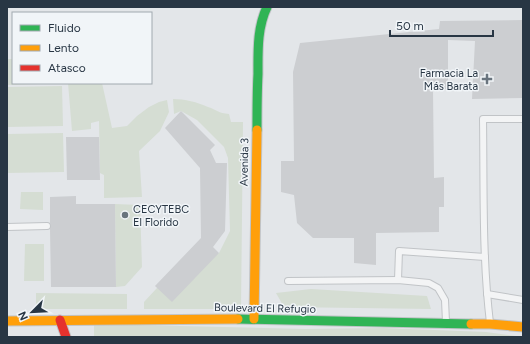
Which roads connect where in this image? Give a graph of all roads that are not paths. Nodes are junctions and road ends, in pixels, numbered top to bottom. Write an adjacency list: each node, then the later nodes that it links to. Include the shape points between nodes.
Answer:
1 (267, 7): 10 (main road, Avenida 3, via 260,26 258,54)
2 (523, 119): 5 (lane, via 483,119)
3 (47, 226): 4 (lane)
4 (7, 227)
5 (486, 257): 6 (lane, via 398,251); 8 (lane)
6 (398, 280): 7 (lane); 13 (lane, via 429,283 438,288 445,300)
7 (288, 281)
8 (487, 294): 9 (lane); 15 (lane)
9 (523, 300)
10 (254, 319): 12 (main road, Boulevard El Refugio); 13 (main road, Boulevard El Refugio)
11 (7, 320): 12 (main road, Boulevard El Refugio)
12 (60, 320): 16 (main road)
13 (446, 323): 15 (main road, Boulevard El Refugio)
14 (523, 327): 15 (main road, Boulevard El Refugio)
15 (489, 328)
16 (66, 337)

